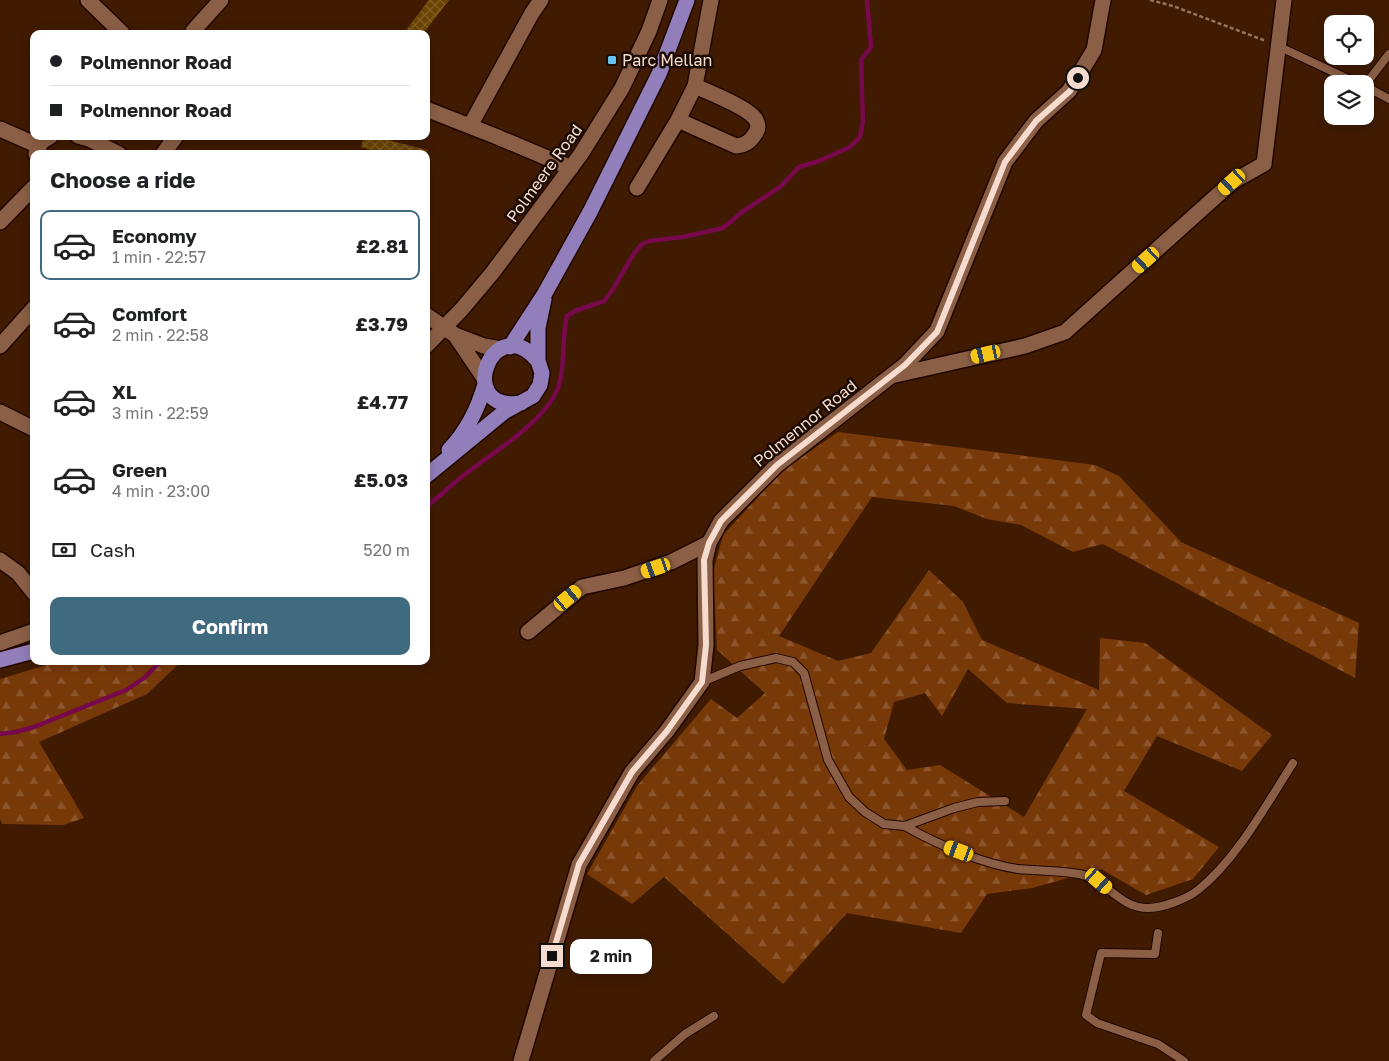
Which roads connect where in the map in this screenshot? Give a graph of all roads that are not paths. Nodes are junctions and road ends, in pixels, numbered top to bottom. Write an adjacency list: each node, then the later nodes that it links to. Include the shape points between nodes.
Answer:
1 (88, 0): 9 (street)
2 (221, 0): 10 (street)
3 (541, 0): 20 (street)
4 (660, 0): 25 (street, Polmeere Road, via 622,88)
5 (687, 0): 29 (highway, via 650,91)
6 (711, 0): 15 (street)
7 (1103, 0): 37 (street, Polmennor Road, via 1094,50 1070,91 1036,121 1005,162 937,332)
8 (1284, 0): 11 (street)
9 (119, 30)
10 (194, 30)
11 (1280, 47): 13 (lane); 37 (street, via 1264,164 1232,182 1065,332 1025,346)
12 (1389, 54): 14 (lane)
13 (1340, 75)
14 (1373, 75)
15 (695, 86): 19 (street); 19 (street, via 749,112 757,120 758,130 752,139 736,146)
16 (1374, 90): 17 (lane)
17 (1389, 99)
18 (430, 111): 20 (street)
19 (678, 120): 26 (street)
20 (470, 126): 25 (street)
21 (0, 129): 23 (street)
22 (91, 140): 24 (street)
23 (42, 145)
24 (112, 150)
25 (570, 168): 32 (street, Polmeere Road, via 462,309)
26 (637, 188)
27 (30, 190): 28 (street)
28 (0, 222)
29 (546, 293): 35 (highway); 36 (highway, via 538,328)
30 (30, 312): 34 (street)
31 (430, 318): 32 (street)
32 (449, 331): 33 (street, Polmeere Road); 35 (street, via 484,346); 38 (street)
33 (430, 343)
34 (0, 346)
35 (506, 348): 36 (highway, via 521,348); 38 (highway, via 493,354 488,361)
36 (538, 362): 39 (highway, via 542,373 540,385 533,396)
37 (891, 376): 44 (street, Polmennor Road, via 777,465 721,521)
38 (485, 381): 39 (highway, via 491,394 500,401 511,404); 42 (highway, via 480,402 470,422 458,441)
39 (523, 402): 43 (highway, via 504,412)
40 (0, 412): 41 (street)
41 (30, 427)
42 (430, 472)
43 (430, 473)
44 (709, 543): 48 (street, via 652,569 582,587); 52 (street, Polmennor Road, via 704,560 706,645)
45 (0, 560): 46 (street, via 18,573)
46 (30, 588)
47 (30, 632): 49 (street)
48 (528, 632)
49 (0, 643)
50 (30, 652): 51 (highway)
51 (0, 660)
52 (702, 682): 55 (lane, via 740,666 776,658 792,662 804,674 828,760 849,797 884,824); 58 (street, Polmennor Road, via 632,772 579,864)
53 (1293, 763): 55 (lane, via 1252,828 1218,871 1197,892 1173,903 1148,908 1126,903 1099,881 1081,874 1018,868 984,860 928,839)
54 (1005, 801): 55 (lane, via 962,806)
55 (905, 826)
56 (1158, 933): 60 (lane, via 1155,954 1101,953 1086,1015 1096,1023 1158,1044)
57 (714, 1016): 59 (lane, via 685,1034)
58 (520, 1061)
59 (654, 1061)
60 (1184, 1061)

